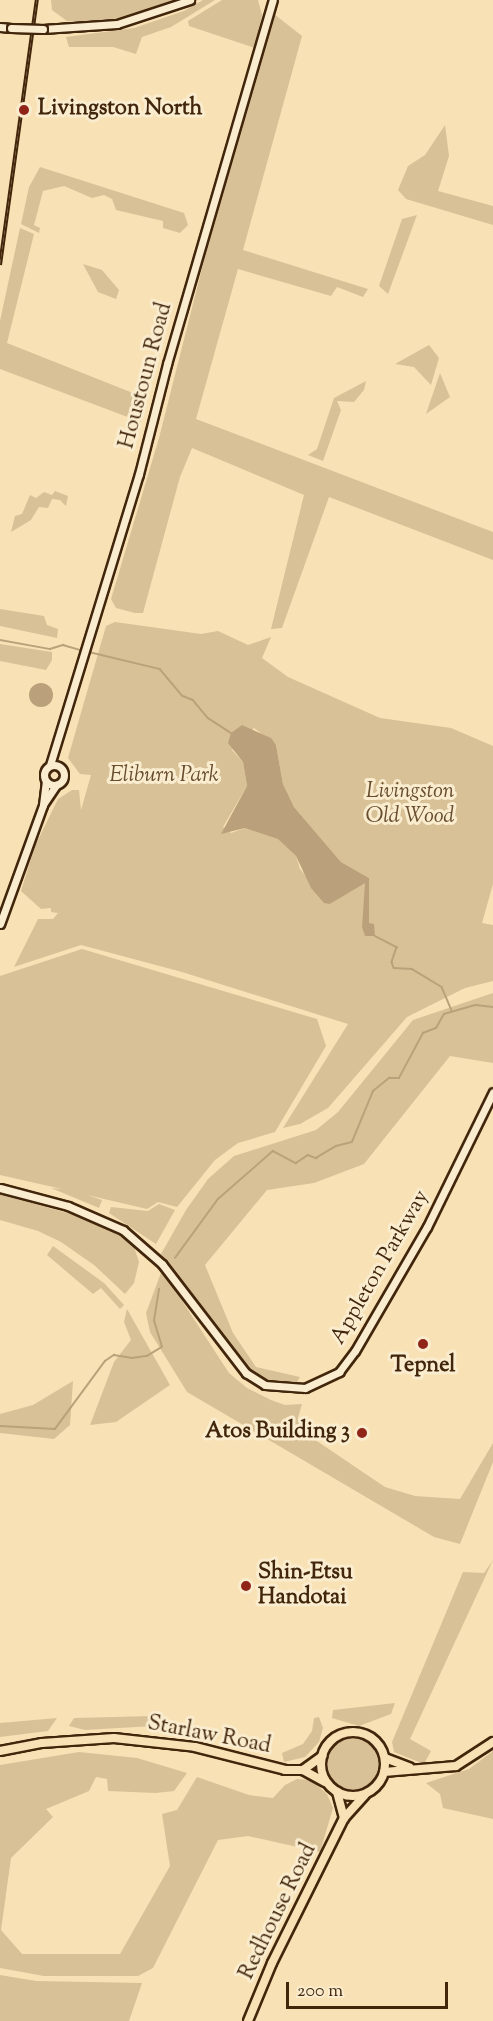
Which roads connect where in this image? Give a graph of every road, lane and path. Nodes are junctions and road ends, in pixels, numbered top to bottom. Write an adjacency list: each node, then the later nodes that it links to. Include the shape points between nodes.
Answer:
1 (190, 0): 5 (street, bridge, via 117,24 43,29)
2 (266, 0): 4 (street, Houstoun Road)
3 (273, 0): 4 (street, Houstoun Road)
4 (268, 15): 6 (street, Houstoun Road)
5 (0, 27)
6 (54, 766): 7 (street, Houstoun Road, via 44,771); 8 (street, Houstoun Road, via 64,776)
7 (46, 782): 8 (street); 9 (street, Houstoun Road)
8 (56, 785): 9 (street, Houstoun Road)
9 (43, 805): 10 (street, Houstoun Road)
10 (0, 924)
11 (493, 1092): 12 (street, Appleton Parkway, via 388,1298 349,1360 323,1382 305,1388 265,1385 252,1377 231,1358 162,1264 101,1218)
12 (0, 1188)
13 (493, 1742): 17 (main road, via 456,1766)
14 (0, 1751): 18 (main road, Starlaw Road, via 82,1740 148,1740 195,1747 285,1770)
15 (322, 1756): 16 (main road, via 337,1736 355,1732 373,1738); 18 (main road); 20 (main road, via 322,1773)
16 (385, 1758): 17 (main road); 19 (main road)
17 (417, 1769): 19 (main road)
18 (303, 1770): 20 (main road)
19 (384, 1772): 22 (main road)
20 (328, 1784): 21 (main road)
21 (338, 1792): 22 (main road); 23 (main road)
22 (365, 1795): 23 (main road, Redhouse Road)
23 (344, 1818): 24 (main road, Redhouse Road, via 272,1962)
24 (248, 2021)

